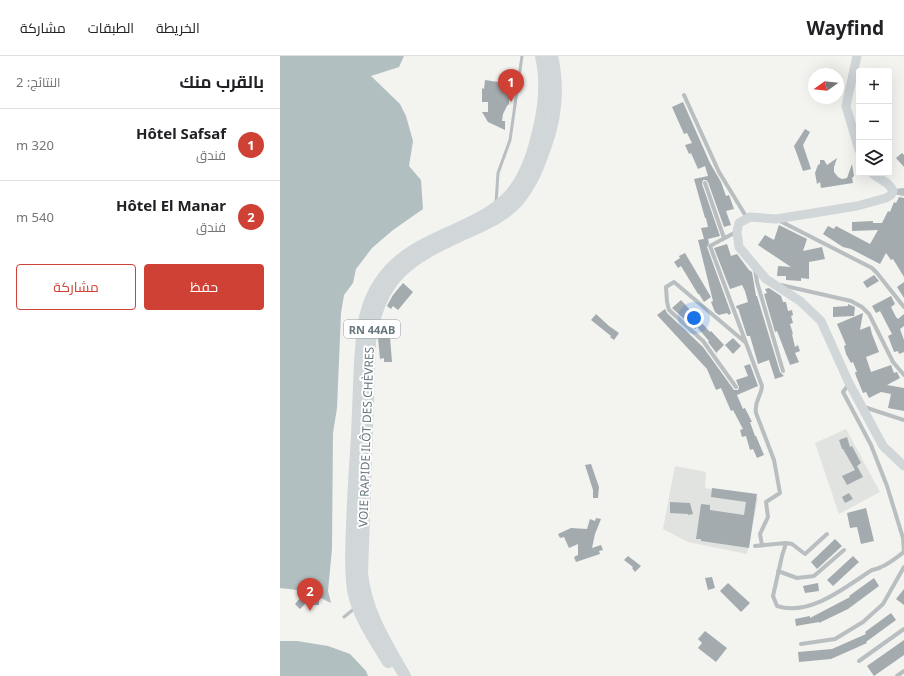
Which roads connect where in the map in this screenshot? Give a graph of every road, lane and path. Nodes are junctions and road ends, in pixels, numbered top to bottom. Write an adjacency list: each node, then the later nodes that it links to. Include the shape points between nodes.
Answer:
1 (522, 56): 12 (lane, via 510,140 498,173)
2 (541, 56): 12 (highway, VOIE RAPIDE ILÔT DES CHÈVRES / RN 44AB, via 543,100 541,122 534,147 519,181 508,197)
3 (552, 56): 43 (highway, VOIE RAPIDE ILÔT DES CHÈVRES / RN 44AB, via 557,91 553,117 547,143 527,189 517,203 500,216 420,256 402,271 387,287 372,327 362,572 364,592 371,613)
4 (857, 56): 6 (street, via 846,106)
5 (684, 95): 14 (street, via 719,172)
6 (856, 140)
7 (877, 176): 10 (street, via 888,183)
8 (705, 183): 16 (street)
9 (904, 190): 10 (street)
10 (893, 192): 11 (street); 13 (street, via 886,198 857,206)
11 (904, 194)
12 (496, 208): 36 (highway, VOIE RAPIDE ILÔT DES CHÈVRES / RN 44AB, via 414,249 395,264 380,282 365,316 352,516 352,573)
13 (776, 218): 14 (street); 19 (street, via 872,268)
14 (747, 219): 15 (street, via 739,223)
15 (737, 232): 16 (street); 17 (street, via 739,247)
16 (724, 238): 20 (street, via 710,246)
17 (754, 265): 18 (street); 21 (street)
18 (772, 283): 22 (street, via 851,301 862,307 876,325 893,362); 23 (street, via 800,301 821,321)
19 (904, 307)
20 (746, 342): 24 (street, via 674,282 666,287 669,310 703,341); 30 (street, via 762,386 762,392 755,405 756,413 774,460 780,493 766,502 768,517 760,534)
21 (783, 371)
22 (904, 375)
23 (849, 383): 25 (street); 33 (street, via 843,392 871,445 887,486 903,538)
24 (736, 387)
25 (862, 406): 26 (street); 27 (street, via 883,446)
26 (904, 420)
27 (904, 466)
28 (827, 534): 29 (street, via 805,554 792,544)
29 (786, 543): 30 (street); 35 (street)
30 (762, 545): 31 (street)
31 (755, 546)
32 (844, 550): 35 (street, via 814,576 797,578)
33 (904, 552): 35 (street, via 817,604 787,609 777,606 773,596)
34 (904, 567): 39 (street, via 883,604 863,622 835,639)
35 (778, 571)
36 (358, 605): 37 (lane); 42 (highway, VOIE RAPIDE ILÔT DES CHÈVRES / RN 44AB, via 370,633)
37 (344, 617)
38 (904, 629): 40 (street)
39 (801, 644)
40 (859, 661)
41 (904, 671): 44 (street)
42 (396, 676)
43 (405, 676)
44 (897, 676)

